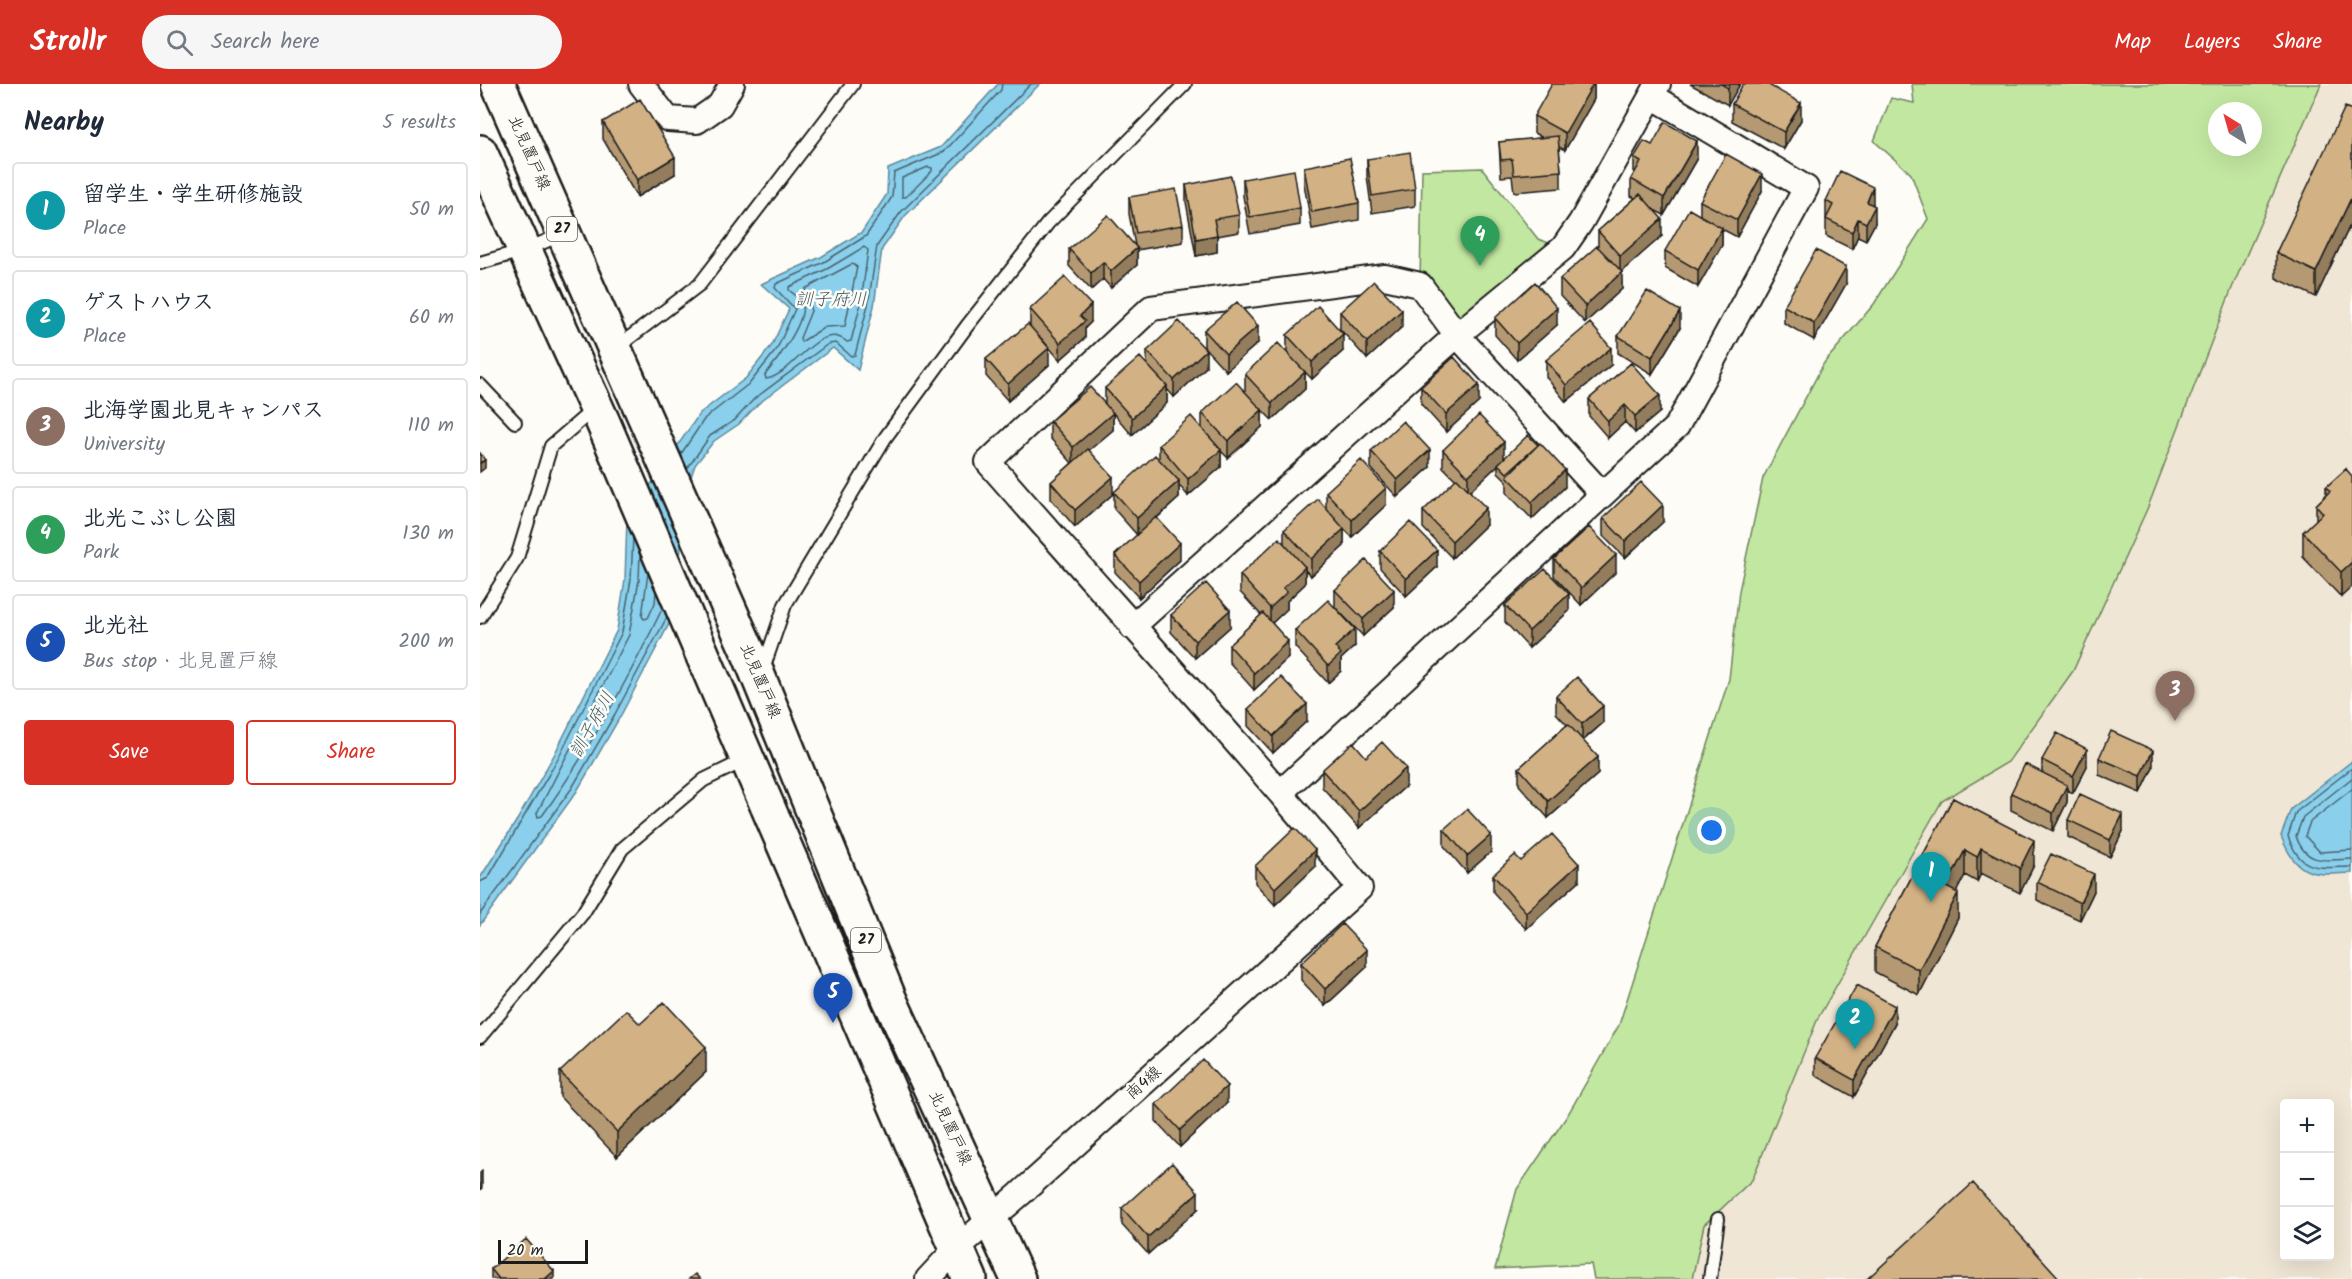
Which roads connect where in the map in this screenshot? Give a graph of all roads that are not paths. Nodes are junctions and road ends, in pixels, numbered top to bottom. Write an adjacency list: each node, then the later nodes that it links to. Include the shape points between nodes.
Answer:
1 (484, 84): 7 (street)
2 (498, 84): 10 (main road, 北見置戸線 / 27)
3 (641, 84): 4 (street, via 668,119 697,121 720,105)
4 (732, 84)
5 (853, 84): 14 (lane, via 700,284)
6 (1185, 84): 21 (lane, via 1048,223 967,326 885,438 785,605)
7 (480, 86)
8 (1655, 90): 13 (street, via 1563,248); 18 (street, via 1806,188 1677,426)
9 (480, 152): 11 (main road, 27)
10 (564, 234): 11 (lane); 14 (main road, 北見置戸線 / 27)
11 (525, 250): 12 (lane); 16 (main road, 27)
12 (480, 263)
13 (1457, 335): 18 (street); 20 (street); 20 (street, via 1420,285 1384,277 1151,308 988,462)
14 (621, 361): 21 (main road, 北見置戸線 / 27)
15 (480, 385): 17 (lane)
16 (599, 414): 19 (lane, via 551,446 517,558); 22 (main road, 27)
17 (514, 422)
18 (1602, 494): 23 (street)
19 (480, 617)
20 (1132, 627): 23 (street)
21 (755, 668): 26 (main road, 北見置戸線 / 27, via 889,998)
22 (747, 758): 24 (lane, via 704,780 622,849 583,914); 27 (main road, 27)
23 (1281, 792): 26 (street, 南4線, via 1360,888)
24 (480, 1037)
25 (1718, 1219): 31 (lane)
26 (991, 1220): 27 (street, 南4線); 30 (main road, 北見置戸線 / 27)
27 (956, 1249): 28 (street, 南4線); 29 (main road, 27)
28 (928, 1279)
29 (970, 1279)
30 (1018, 1279)
31 (1710, 1279)

